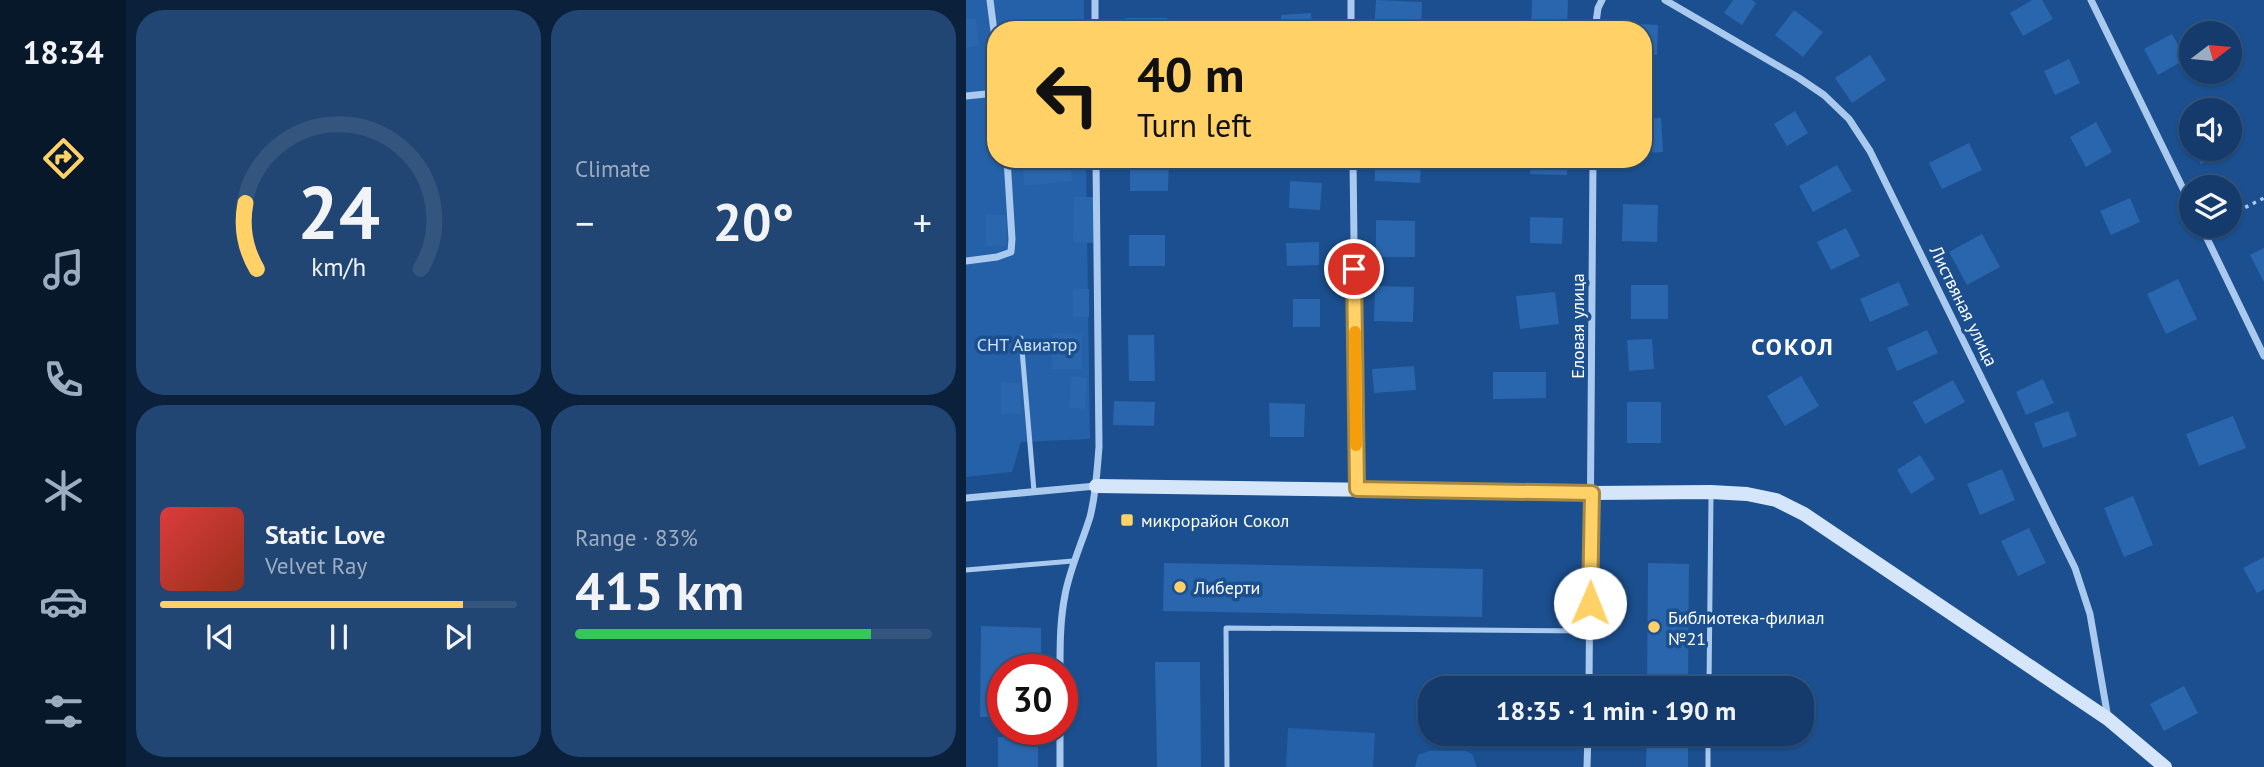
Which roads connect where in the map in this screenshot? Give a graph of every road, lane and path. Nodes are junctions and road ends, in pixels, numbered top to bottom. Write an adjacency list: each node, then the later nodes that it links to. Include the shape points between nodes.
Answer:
1 (990, 0): 7 (street)
2 (1095, 0): 8 (street)
3 (1351, 0): 9 (street)
4 (1602, 0): 10 (street)
5 (1665, 0): 36 (street, Листвяная улица, via 1824,95 1849,119 1870,150 2075,568 2090,614)
6 (2091, 0): 17 (street)
7 (993, 21)
8 (1096, 21)
9 (1351, 21)
10 (1596, 21)
11 (987, 94): 12 (street)
12 (966, 96)
13 (1008, 168): 21 (street, via 1011,252)
14 (1096, 168): 24 (street)
15 (1353, 168): 25 (street)
16 (1593, 168): 28 (street, Еловая улица)
17 (2179, 180)
18 (2264, 198): 19 (path)
19 (2242, 209)
20 (2207, 238): 23 (street)
21 (966, 261)
22 (1021, 338): 26 (lane)
23 (2264, 356)
24 (1096, 486): 25 (street); 26 (street); 30 (street)
25 (1357, 489): 28 (street)
26 (1034, 491): 29 (street)
27 (1711, 492): 28 (street); 35 (lane); 36 (street, via 1776,500 1804,514)
28 (1592, 493): 32 (street, Еловая улица)
29 (966, 498)
30 (1073, 561): 31 (lane); 33 (street, via 1060,623)
31 (966, 570)
32 (1590, 631): 34 (street, Еловая улица); 41 (lane, via 1226,628)
33 (1060, 654)
34 (1589, 676)
35 (1709, 676)
36 (2108, 719): 44 (street)
37 (1060, 745): 40 (street)
38 (1588, 746): 42 (street)
39 (1708, 746): 43 (lane)
40 (1059, 767)
41 (1227, 767)
42 (1587, 767)
43 (1708, 767)
44 (2165, 767)

